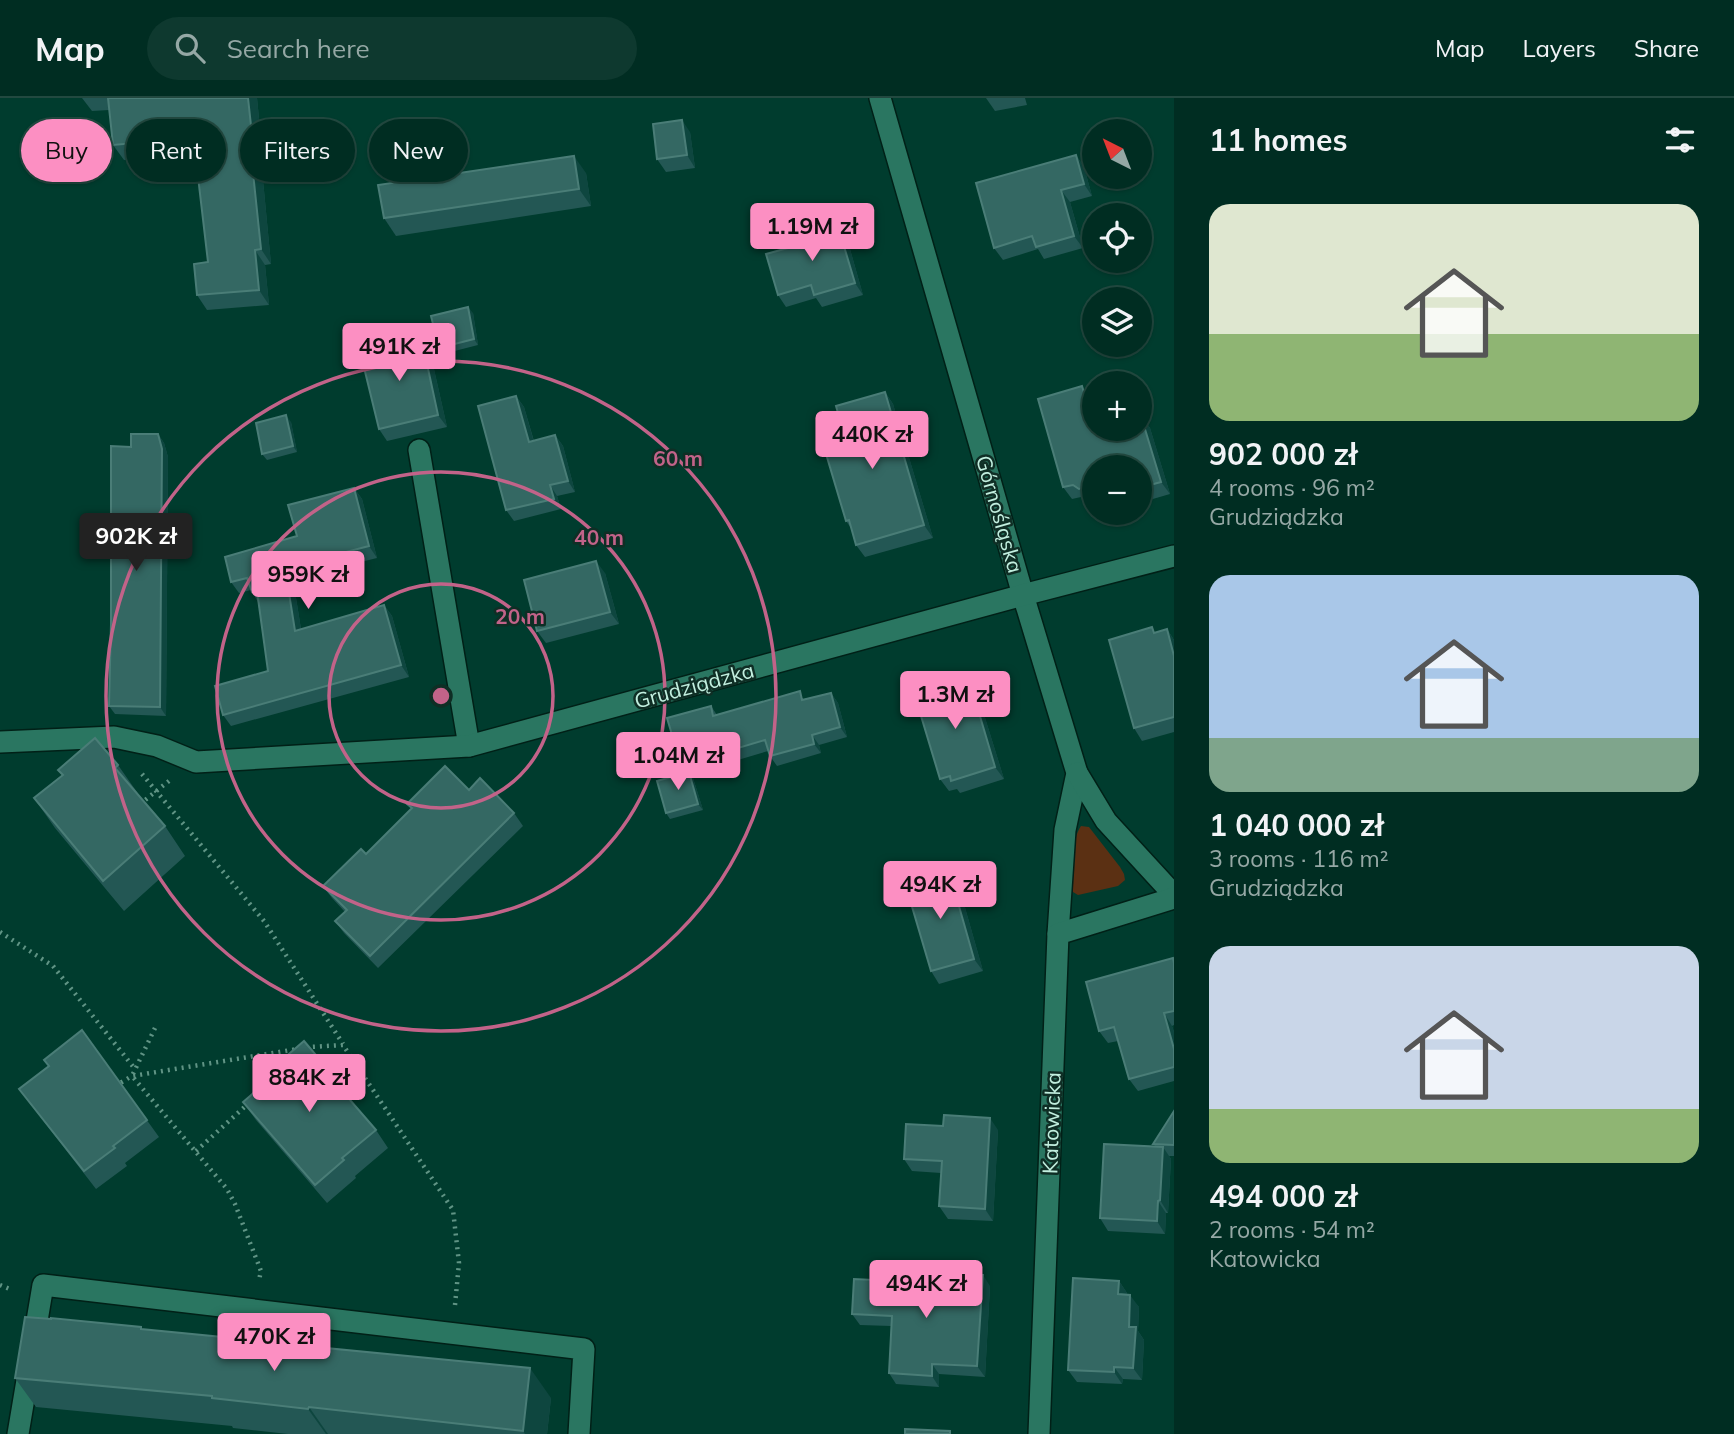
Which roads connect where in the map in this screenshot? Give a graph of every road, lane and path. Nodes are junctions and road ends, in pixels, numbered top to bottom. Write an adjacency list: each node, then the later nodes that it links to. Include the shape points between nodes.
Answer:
1 (880, 98): 4 (street, Górnośląska)
2 (419, 450): 7 (street)
3 (1174, 556): 4 (street, Grudziądzka)
4 (1023, 595): 7 (street, Grudziądzka); 8 (street, Górnośląska)
5 (114, 737): 6 (street, Grudziądzka); 7 (street, Grudziądzka, via 157,746 196,762); 13 (path, via 264,921)
6 (0, 742)
7 (469, 746)
8 (1077, 773): 9 (street, via 1106,821); 11 (street, Górnośląska, via 1065,830)
9 (1174, 896): 11 (street)
10 (0, 932): 16 (path, via 53,966)
11 (1058, 934): 27 (street, Katowicka)
12 (155, 1028): 16 (path)
13 (343, 1045): 14 (path); 18 (path)
14 (310, 1047): 15 (path); 17 (path)
15 (300, 1056)
16 (135, 1069): 17 (path)
17 (132, 1076): 19 (path); 22 (path)
18 (363, 1076): 20 (path); 24 (path, via 453,1210 459,1263)
19 (114, 1087)
20 (336, 1097)
21 (253, 1099): 22 (path)
22 (196, 1151): 23 (path, via 231,1196 261,1272)
23 (250, 1310): 24 (street); 25 (street, via 43,1285)
24 (452, 1334): 26 (street, via 584,1349)
25 (18, 1434)
26 (579, 1434)
27 (1039, 1434)

